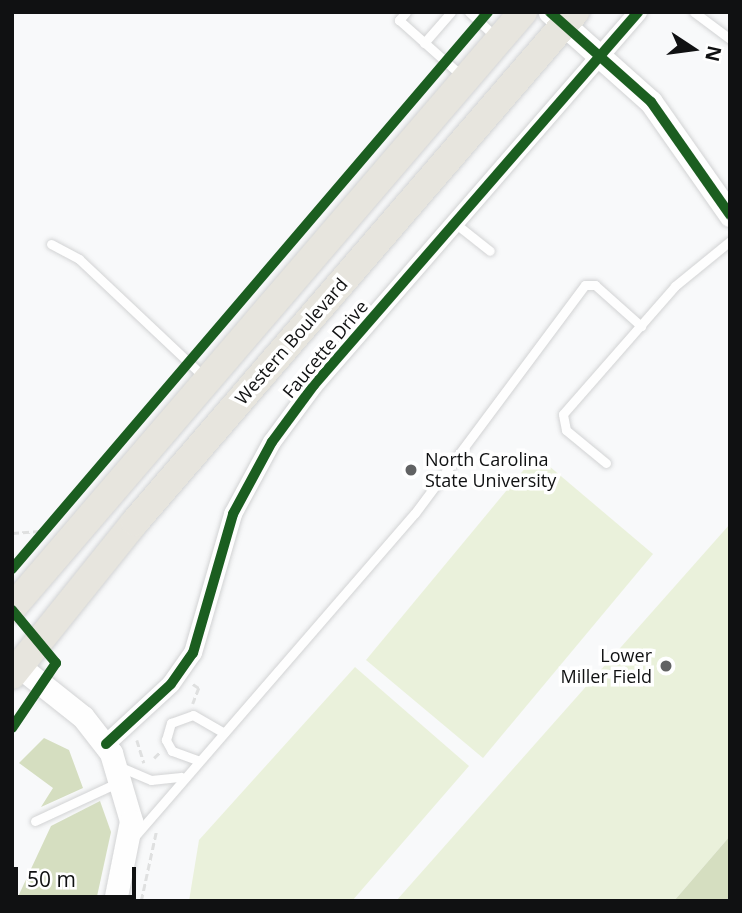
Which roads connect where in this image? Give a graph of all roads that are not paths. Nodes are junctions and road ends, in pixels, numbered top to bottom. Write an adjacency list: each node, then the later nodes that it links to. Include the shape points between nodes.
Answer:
1 (406, 12): 10 (lane, via 399,20)
2 (451, 12): 10 (lane)
3 (469, 12): 9 (lane)
4 (523, 12): 9 (main road)
5 (638, 12): 11 (street, Faucette Drive)
6 (694, 12): 8 (lane)
7 (563, 16): 11 (street); 22 (main road, Western Boulevard)
8 (730, 38)
9 (499, 39): 12 (main road)
10 (424, 43): 12 (lane)
11 (601, 54): 13 (street, via 651,102); 14 (street, Faucette Drive)
12 (464, 78): 19 (main road)
13 (730, 215)
14 (456, 224): 17 (lane); 24 (street, Faucette Drive, via 314,385 261,458 229,525 192,653 171,684)
15 (730, 241): 18 (lane, via 675,286)
16 (51, 244): 19 (lane, via 79,259)
17 (490, 251)
18 (641, 326): 20 (lane, via 560,422); 23 (lane, via 595,285 584,285 415,513)
19 (204, 377): 21 (main road)
20 (606, 463)
21 (12, 608)
22 (15, 667): 24 (street)
23 (222, 732): 25 (lane); 25 (lane, via 193,715 171,723 166,740 172,751)
24 (106, 744): 26 (street)
25 (197, 760): 27 (lane)
26 (119, 773): 27 (lane, via 151,780); 28 (lane); 29 (street)
27 (183, 776): 29 (lane)
28 (35, 821)
29 (129, 843): 30 (street)
30 (115, 901)

